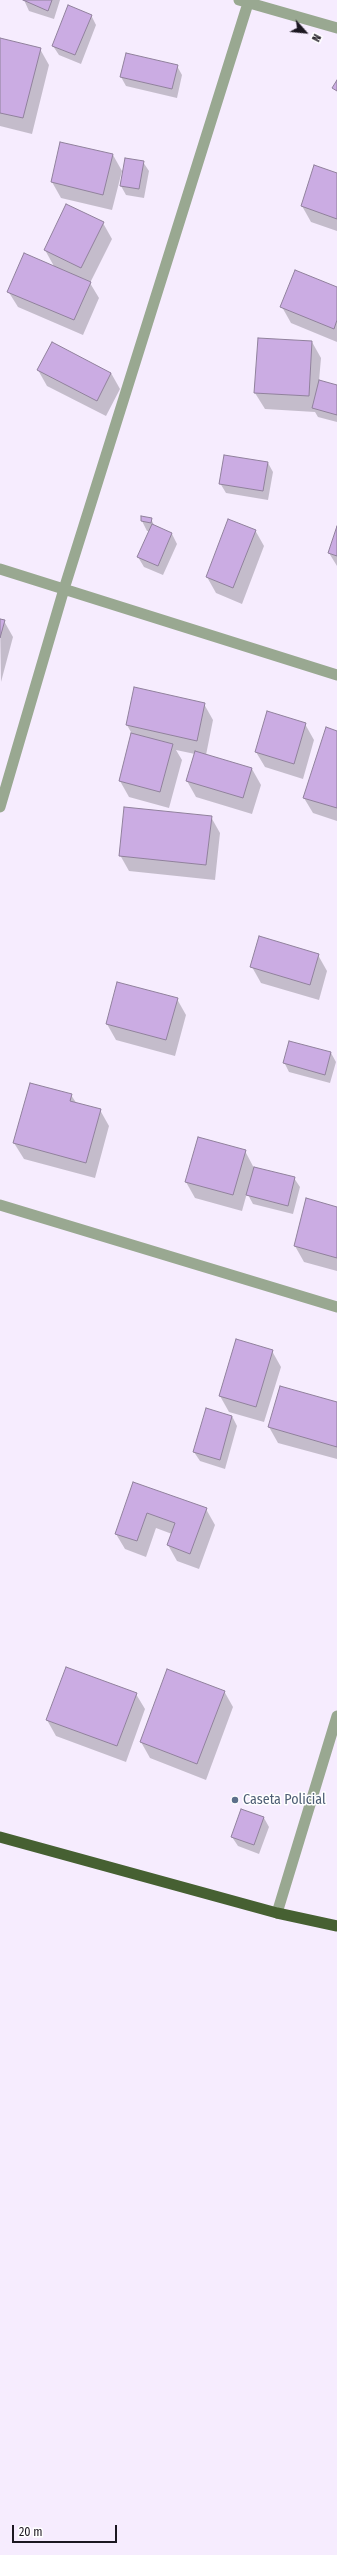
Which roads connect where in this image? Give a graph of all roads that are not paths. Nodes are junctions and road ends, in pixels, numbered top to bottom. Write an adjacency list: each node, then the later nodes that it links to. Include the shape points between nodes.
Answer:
1 (245, 1): 2 (street); 4 (street)
2 (337, 28)
3 (0, 569): 4 (street)
4 (64, 589): 5 (street); 6 (street)
5 (337, 675)
6 (0, 807)
7 (0, 1205): 8 (street)
8 (337, 1307)
9 (337, 1716): 11 (street)
10 (0, 1837): 11 (highway)
11 (277, 1912): 12 (highway)
12 (337, 1926)

